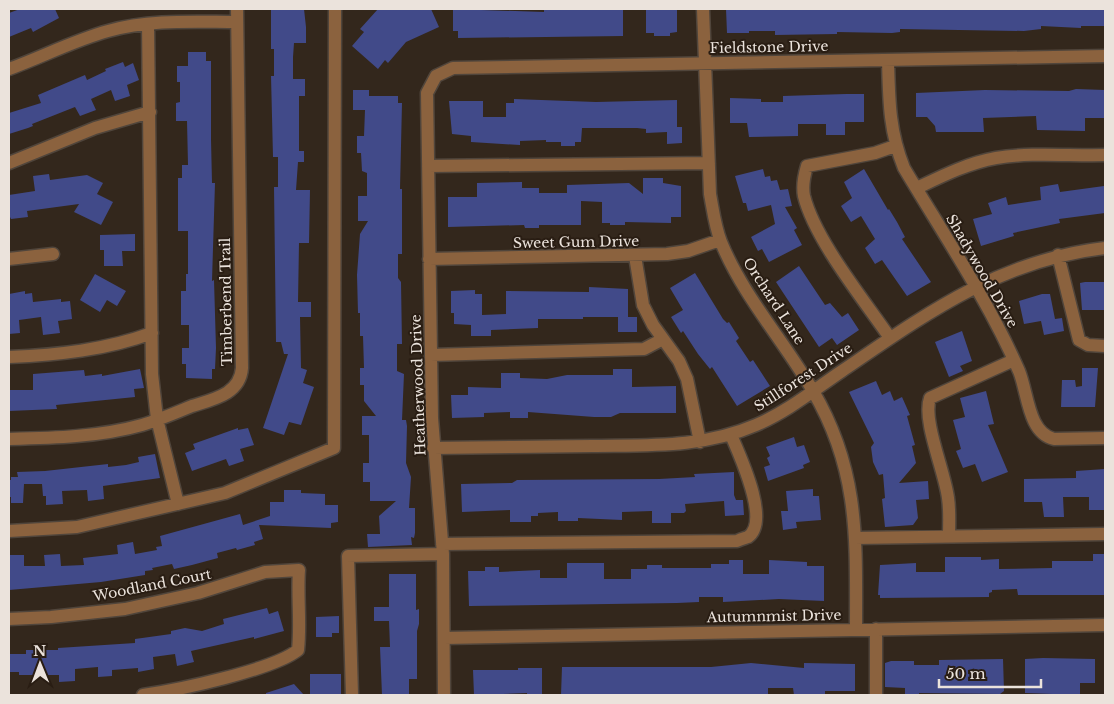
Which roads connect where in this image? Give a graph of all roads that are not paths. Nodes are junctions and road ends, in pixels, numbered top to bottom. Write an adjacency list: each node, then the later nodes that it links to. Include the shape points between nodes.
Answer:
1 (237, 9): 4 (street, Timberbend Trail)
2 (335, 9): 40 (street, via 334,448 225,494)
3 (703, 9): 8 (street, Orchard Lane)
4 (237, 22): 5 (street); 34 (street, Timberbend Trail, via 242,377 239,385 231,391)
5 (148, 24): 9 (street, via 108,31); 11 (street)
6 (1105, 56): 7 (street, Fieldstone Drive)
7 (888, 60): 8 (street, Fieldstone Drive); 12 (street, Shadywood Drive)
8 (704, 64): 10 (street, Fieldstone Drive, via 453,68); 15 (street, Orchard Lane)
9 (9, 69)
10 (436, 76): 16 (street, Heatherwood Drive, via 427,93)
11 (150, 112): 14 (street, via 95,128); 26 (street)
12 (895, 146): 17 (street, Shadywood Drive); 27 (street, via 807,166 803,181 810,213 832,253)
13 (1105, 155): 17 (street, via 996,158 950,172)
14 (9, 163)
15 (709, 163): 16 (street); 18 (street, Orchard Lane, via 710,194)
16 (428, 166): 24 (street, Heatherwood Drive)
17 (917, 188): 25 (street, Shadywood Drive)
18 (720, 240): 22 (street, Sweet Gum Drive, via 688,251); 33 (street, Orchard Lane, via 748,290)
19 (1105, 248): 21 (street, Stillforest Drive)
20 (53, 254): 23 (street)
21 (1058, 255): 25 (street, Stillforest Drive, via 1004,272); 29 (street, via 1080,340 1088,345)
22 (635, 256): 24 (street, Sweet Gum Drive); 28 (street, via 643,305)
23 (9, 259)
24 (429, 259): 30 (street, Heatherwood Drive)
25 (976, 287): 27 (street, Stillforest Drive); 32 (street, Shadywood Drive)
26 (152, 333): 31 (street, via 129,342 50,356); 34 (street)
27 (890, 338): 33 (street, Stillforest Drive)
28 (663, 339): 30 (street, via 644,349); 38 (street, via 687,379)
29 (1105, 346)
30 (431, 355): 39 (street, Heatherwood Drive)
31 (9, 357)
32 (1014, 360): 36 (street, Shadywood Drive, via 1040,433 1054,439); 43 (street, via 930,398 927,406 948,498)
33 (814, 391): 35 (street, Stillforest Drive, via 757,425); 44 (street, Orchard Lane, via 848,474)
34 (157, 419): 37 (street, Timberbend Trail, via 80,436); 40 (street)
35 (731, 435): 38 (street, Stillforest Drive); 45 (street, via 746,470 756,508 754,528 749,536 737,541)
36 (1105, 438)
37 (9, 439)
38 (700, 442): 39 (street, Stillforest Drive)
39 (433, 448): 45 (street, Heatherwood Drive)
40 (178, 504): 41 (street, via 77,527)
41 (9, 531)
42 (1105, 534): 43 (street)
43 (949, 537): 44 (street)
44 (855, 538): 49 (street, Orchard Lane)
45 (443, 549): 50 (street, Heatherwood Drive); 52 (street, via 348,556)
46 (9, 619): 51 (street, Woodland Court, via 124,608 198,593 264,572 298,570 298,650 288,658 247,671)
47 (1105, 624): 48 (street, Autumnmist Drive)
48 (876, 629): 49 (street, Autumnmist Drive); 54 (street)
49 (856, 630): 50 (street, Autumnmist Drive)
50 (444, 638): 53 (street, Heatherwood Drive)
51 (143, 695)
52 (352, 695)
53 (444, 695)
54 (876, 695)

